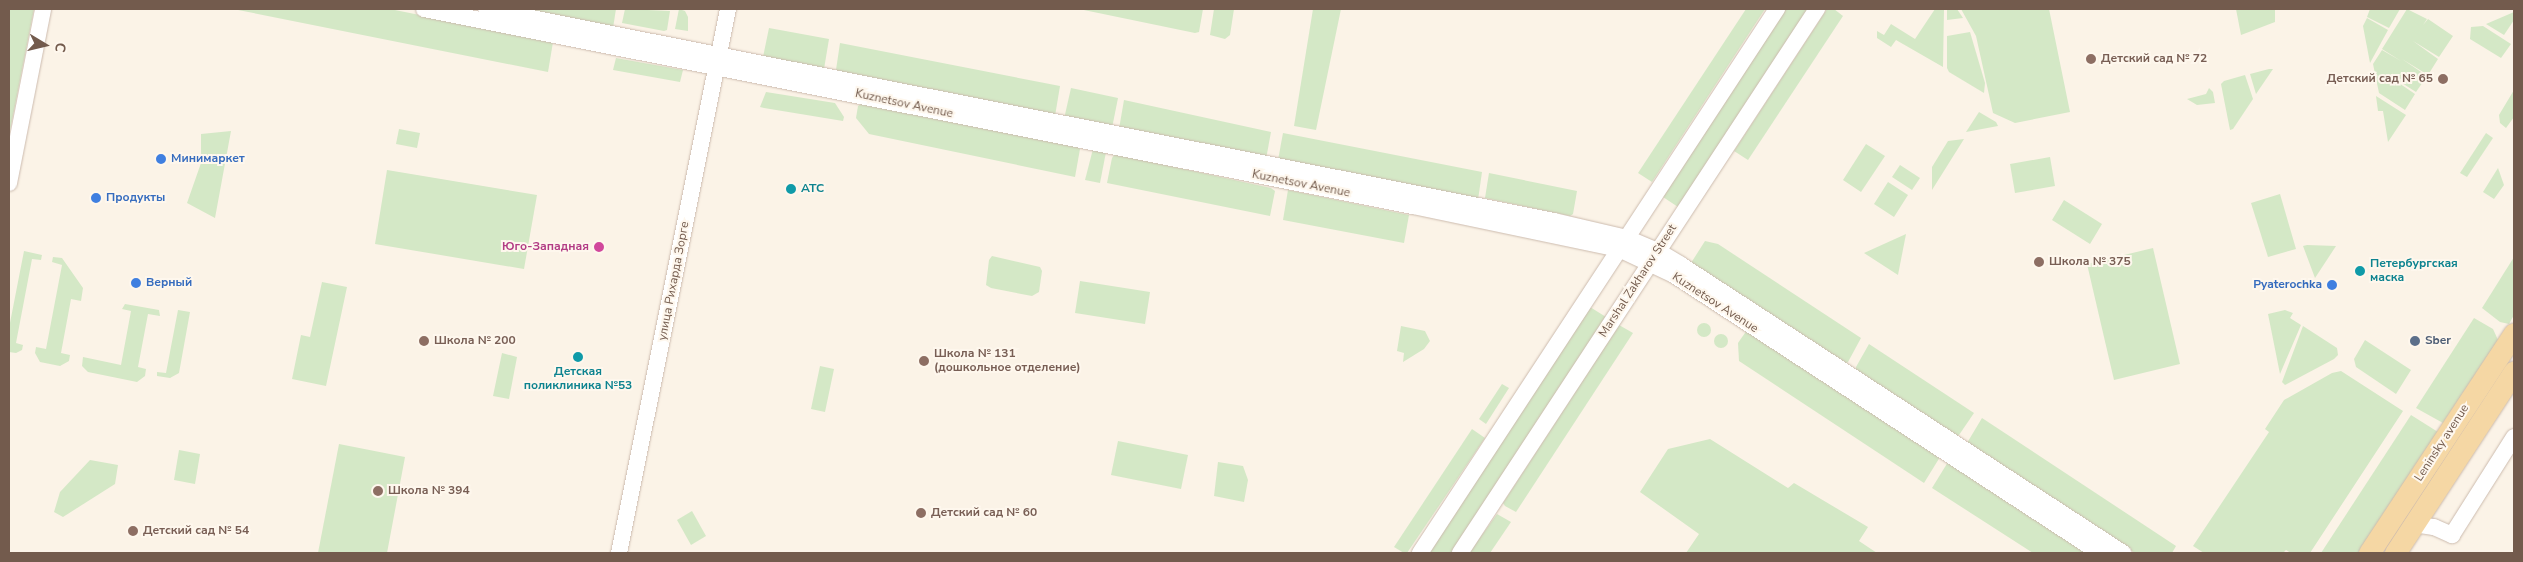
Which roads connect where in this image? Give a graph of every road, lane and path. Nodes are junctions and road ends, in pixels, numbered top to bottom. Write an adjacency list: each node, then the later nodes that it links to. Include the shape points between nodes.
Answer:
1 (44, 9): 8 (street)
2 (424, 9): 7 (street, Kuznetsov Avenue)
3 (486, 9): 7 (street, Kuznetsov Avenue)
4 (728, 9): 7 (street, улица Рихарда Зорге)
5 (1777, 9): 9 (street)
6 (1817, 9): 10 (street, Marshal Zakharov Street)
7 (718, 61): 9 (street, Kuznetsov Avenue, via 1554,221); 15 (street, улица Рихарда Зорге)
8 (9, 183)
9 (1623, 244): 10 (street, Kuznetsov Avenue); 16 (street)
10 (1654, 257): 17 (street, Marshal Zakharov Street); 18 (street, Kuznetsov Avenue, via 1674,275); 19 (street, Kuznetsov Avenue)
11 (2514, 333): 20 (main road, Leninsky avenue)
12 (2514, 371): 14 (main road, Leninsky avenue)
13 (2514, 437): 14 (street, via 2452,535 2434,527)
14 (2414, 524): 21 (main road, Leninsky avenue)
15 (619, 553)
16 (1420, 553)
17 (1460, 553)
18 (2100, 553)
19 (2123, 553)
20 (2369, 553)
21 (2395, 553)

